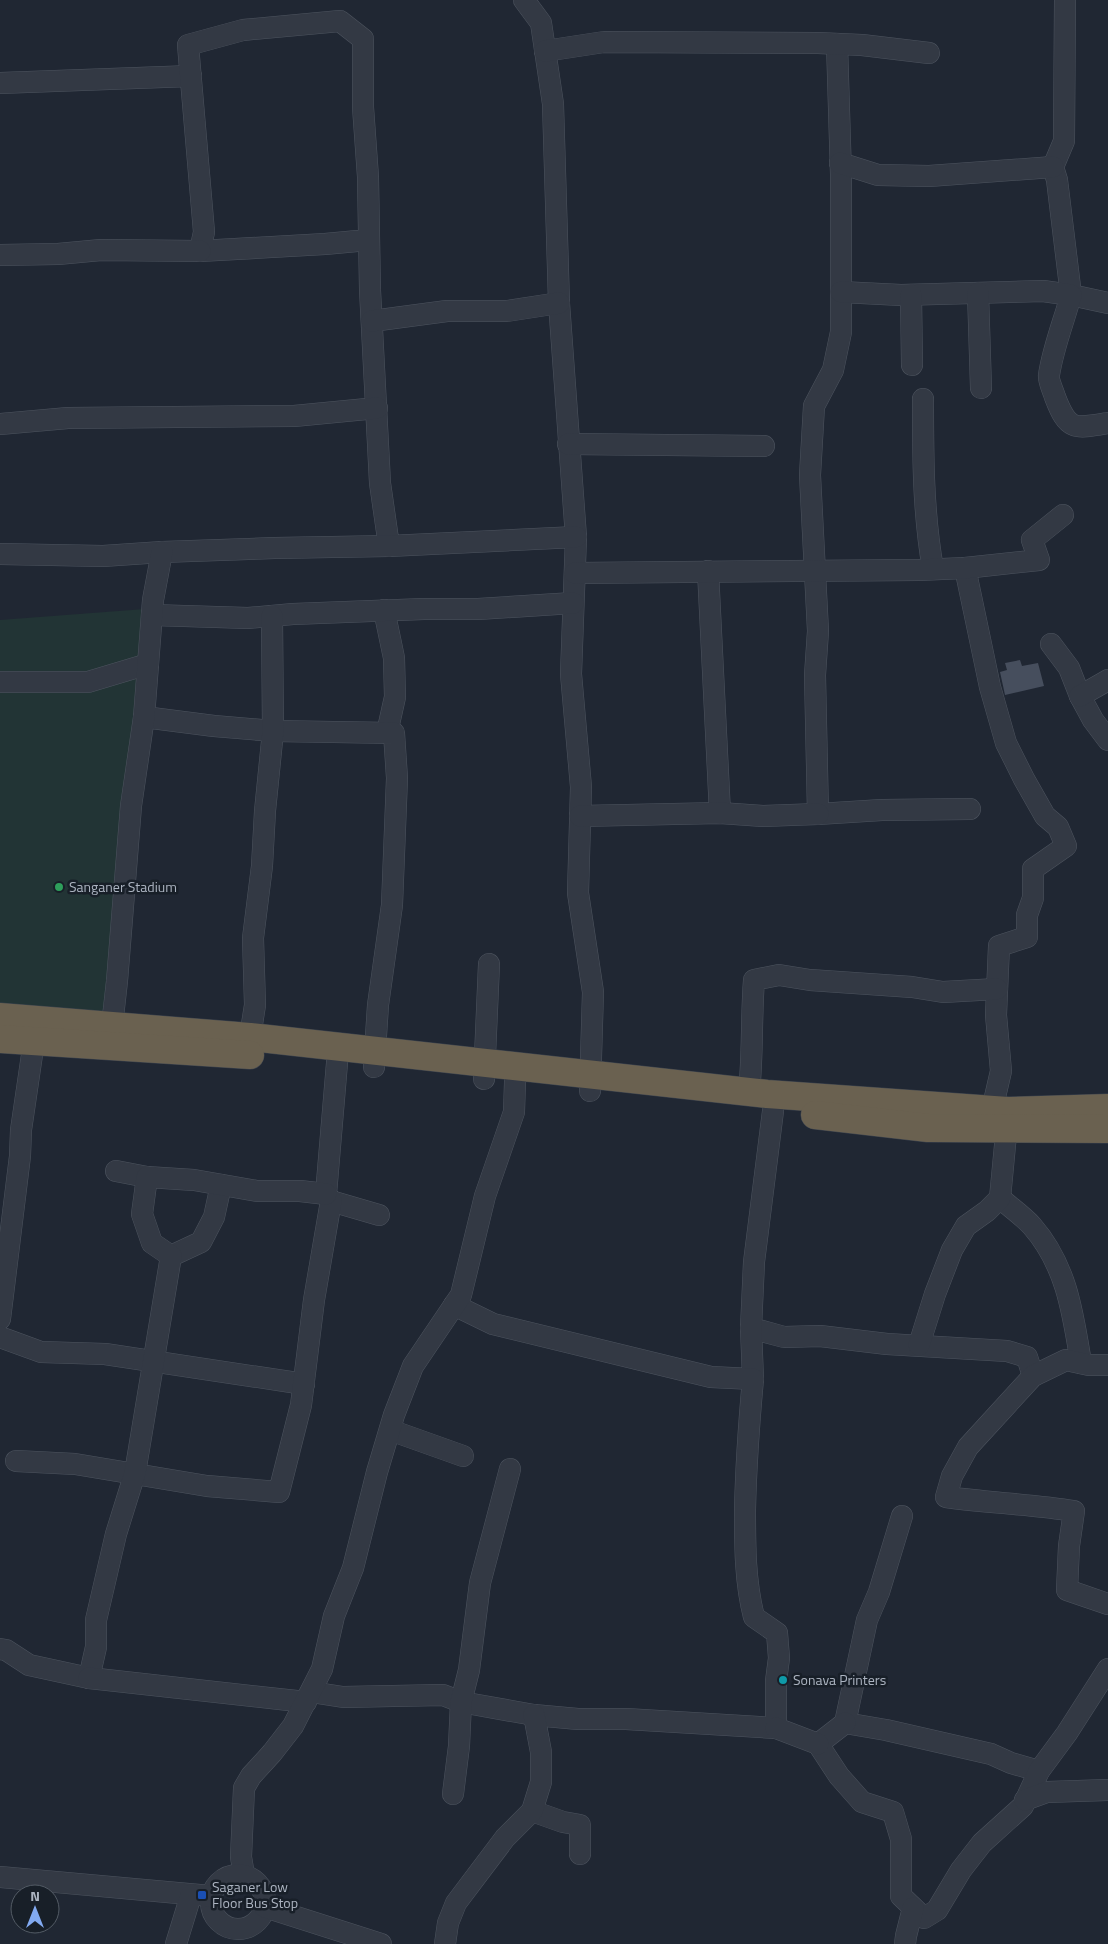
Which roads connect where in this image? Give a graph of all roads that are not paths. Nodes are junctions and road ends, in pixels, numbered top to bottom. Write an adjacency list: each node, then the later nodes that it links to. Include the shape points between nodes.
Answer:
1 (525, 0): 4 (street, via 541,23)
2 (1066, 0): 9 (street, via 1064,141)
3 (837, 44): 4 (street, via 604,42); 5 (street); 8 (street)
4 (545, 51): 17 (street, via 553,104)
5 (929, 52)
6 (191, 76): 7 (street); 10 (street, via 188,45 243,30 340,21 363,39); 11 (street, via 204,232)
7 (0, 83)
8 (840, 163): 9 (street, via 878,175 947,175); 13 (street)
9 (1053, 167): 16 (street)
10 (368, 240): 11 (street); 19 (street)
11 (200, 251): 12 (street, via 101,250)
12 (0, 255)
13 (841, 292): 15 (street); 35 (street, via 841,332 833,370 814,406 810,475)
14 (978, 293): 15 (street); 16 (street, via 1043,291); 21 (street)
15 (911, 295): 20 (street)
16 (1071, 296): 18 (street); 24 (street, via 1048,377 1062,416 1068,422 1076,427)
17 (559, 303): 19 (street, via 507,311 447,311); 26 (street)
18 (1108, 303)
19 (372, 321): 23 (street)
20 (912, 365)
21 (980, 388)
22 (922, 399): 34 (street, via 923,493)
23 (377, 408): 25 (street, via 294,416 68,418); 30 (street, via 380,483)
24 (1108, 423)
25 (0, 424)
26 (568, 444): 27 (street); 29 (street)
27 (764, 446)
28 (1063, 515): 33 (street, via 1032,540 1039,560)
29 (576, 537): 30 (street); 37 (street)
30 (389, 546): 31 (street)
31 (162, 552): 32 (street, via 103,556); 40 (street)
32 (0, 554)
33 (965, 568): 34 (street); 56 (street, via 990,687 1006,743 1046,816 1058,827 1066,846 1033,869 1028,937 999,946)
34 (933, 569): 35 (street)
35 (815, 570): 36 (street); 53 (street)
36 (708, 572): 37 (street); 52 (street)
37 (575, 573): 38 (street)
38 (573, 603): 39 (street); 54 (street, via 571,674 581,788)
39 (384, 610): 41 (street); 49 (street, via 394,658 395,697)
40 (152, 615): 41 (street); 43 (street)
41 (272, 616): 48 (street)
42 (1051, 644): 46 (street, via 1069,668)
43 (148, 664): 45 (street, via 88,682); 47 (street)
44 (1108, 680): 46 (street)
45 (0, 682)
46 (1080, 696): 50 (street)
47 (144, 717): 48 (street); 58 (street, via 132,806)
48 (273, 730): 49 (street); 59 (street, via 254,938 255,1005)
49 (387, 733): 62 (street, via 394,733 396,797 392,905 378,1005)
50 (1108, 740)
51 (970, 809): 53 (street)
52 (720, 813): 53 (street, via 763,816); 54 (street)
53 (818, 814)
54 (580, 816): 66 (street, via 578,893 593,992)
55 (488, 964): 64 (street)
56 (997, 989): 67 (street, via 943,992 779,976 754,980); 70 (street)
57 (0, 1017): 58 (highway)
58 (112, 1026): 59 (highway)
59 (250, 1036): 62 (highway)
60 (0, 1039): 61 (highway)
61 (34, 1041): 63 (highway); 80 (street)
62 (375, 1058): 63 (highway); 64 (highway)
63 (337, 1063): 75 (street)
64 (484, 1070): 65 (highway)
65 (516, 1074): 66 (highway); 79 (street, via 514,1112 484,1196 461,1295)
66 (590, 1082): 67 (highway); 69 (highway)
67 (749, 1092): 70 (highway)
68 (1108, 1108): 70 (highway, via 1008,1111)
69 (773, 1111): 70 (highway, via 928,1128); 81 (street, via 754,1262)
70 (1002, 1121): 71 (highway); 76 (street)
71 (1108, 1129)
72 (116, 1171): 73 (street)
73 (146, 1177): 74 (street); 78 (street, via 142,1214 152,1243)
74 (221, 1185): 75 (street, via 257,1191 300,1191); 78 (street, via 214,1217 201,1242)
75 (328, 1198): 77 (street); 89 (street)
76 (1000, 1198): 83 (street, via 966,1226 952,1250); 85 (street, via 1032,1226 1059,1266 1072,1309)
77 (379, 1215)
78 (170, 1256): 84 (street)
79 (454, 1305): 88 (street, via 494,1324 712,1377); 90 (street, via 413,1366)
80 (0, 1319)
81 (751, 1328): 83 (street, via 784,1337 820,1336); 88 (street)
82 (0, 1338): 84 (street, via 41,1352 105,1354)
83 (919, 1345): 87 (street, via 1007,1351 1027,1357)
84 (154, 1361): 89 (street); 94 (street)
85 (1081, 1363): 86 (street); 87 (street, via 1066,1360)
86 (1108, 1364)
87 (1033, 1376): 96 (street, via 968,1447 952,1476 946,1498 1074,1511 1068,1590)
88 (753, 1379): 104 (street, via 747,1444 744,1550 754,1617 777,1632)
89 (304, 1384): 94 (street, via 279,1492 206,1486)
90 (390, 1430): 91 (street); 100 (street, via 353,1568 334,1616 322,1669)
91 (463, 1456)
92 (16, 1461): 94 (street, via 75,1464)
93 (510, 1469): 101 (street, via 480,1583)
94 (136, 1473): 99 (street, via 114,1544 96,1620 96,1647)
95 (902, 1516): 103 (street, via 867,1620)
96 (1108, 1604)
97 (0, 1649): 99 (street, via 29,1665)
98 (1108, 1669): 106 (street)
99 (88, 1678): 100 (street)
100 (308, 1697): 101 (street, via 443,1695); 112 (street, via 293,1726 244,1788 241,1857)
101 (461, 1702): 102 (street); 108 (street)
102 (534, 1715): 104 (street); 110 (street, via 541,1752 541,1782)
103 (845, 1723): 105 (street); 106 (street, via 991,1754)
104 (776, 1728): 105 (street)
105 (818, 1744): 116 (street, via 839,1776 862,1802 893,1812 901,1839 901,1896)
106 (1039, 1771): 109 (street)
107 (1108, 1790): 109 (street, via 1047,1792)
108 (453, 1794)
109 (1026, 1800): 116 (street, via 982,1843 960,1870 937,1910 924,1918)
110 (532, 1811): 111 (street, via 580,1825); 120 (street, via 505,1838 456,1903 448,1923)
111 (580, 1854)
112 (244, 1875): 114 (street, via 223,1879); 115 (street, via 261,1886)
113 (0, 1878): 114 (street)
114 (201, 1895): 117 (street, via 216,1917); 118 (street)
115 (265, 1907): 117 (street, via 261,1917); 119 (street)
116 (913, 1908): 121 (street)
117 (241, 1936)
118 (176, 1944)
119 (381, 1944)
120 (445, 1944)
121 (905, 1944)

